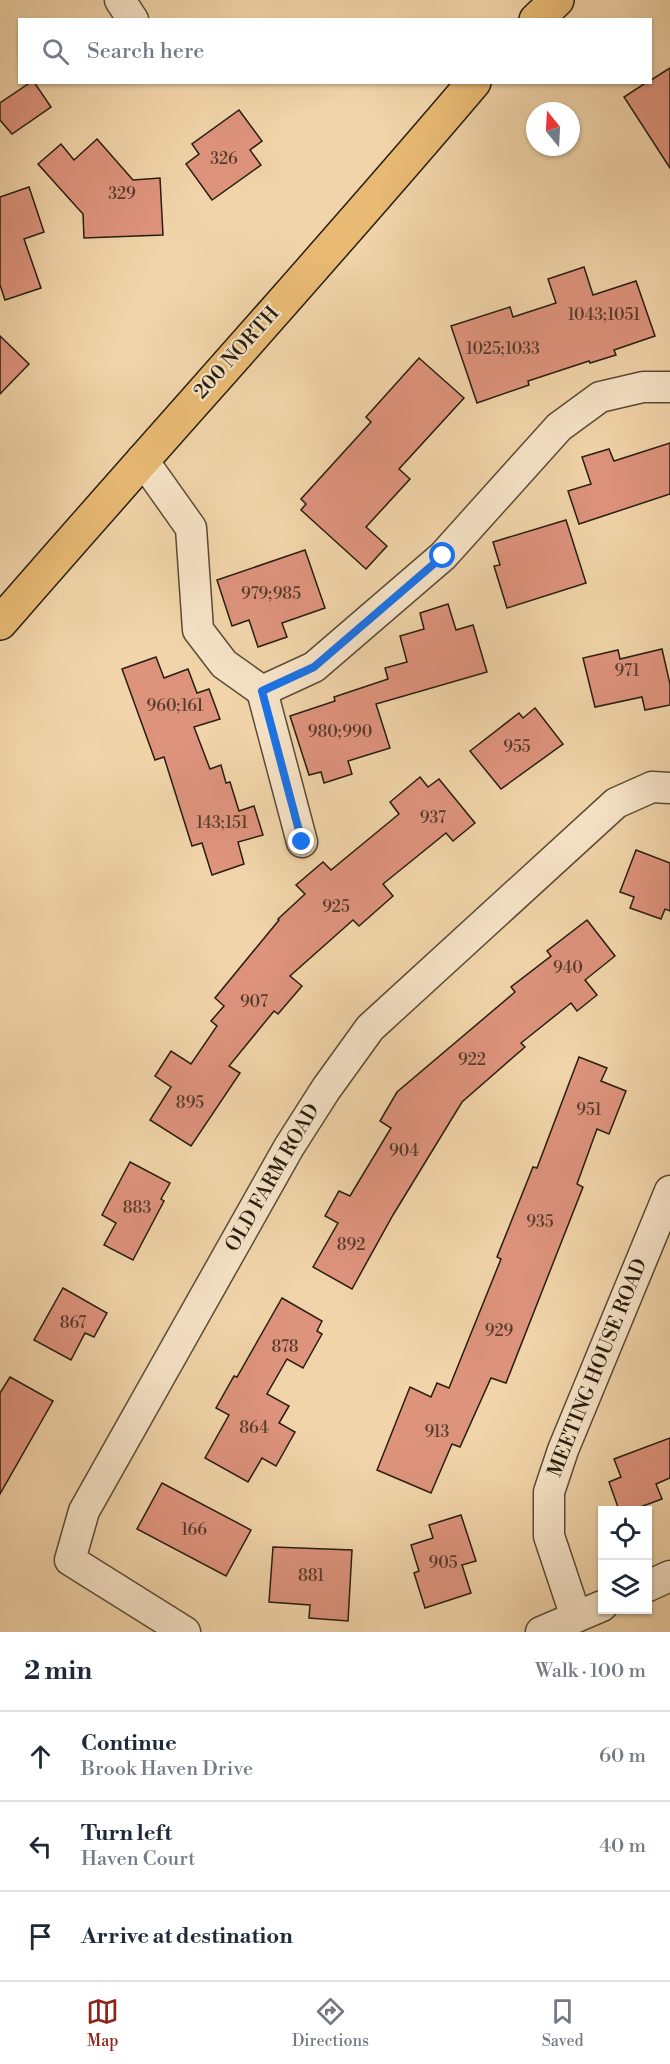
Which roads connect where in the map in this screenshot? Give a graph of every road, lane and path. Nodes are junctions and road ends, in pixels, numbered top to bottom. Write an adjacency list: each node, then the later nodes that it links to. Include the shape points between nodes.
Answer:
1 (120, 0): 2 (street)
2 (132, 18)
3 (472, 84): 5 (main road, 200 NORTH)
4 (670, 387): 7 (street, via 643,387 600,397 575,415 559,427 443,556 314,667)
5 (142, 459): 6 (main road, 200 NORTH); 7 (street, via 190,528 198,630 224,664)
6 (0, 623)
7 (262, 691): 9 (street)
8 (670, 788): 14 (street, OLD FARM ROAD, via 652,787 616,803 370,1028 289,1147 84,1511 70,1560)
9 (302, 842)
10 (670, 1191): 13 (street, MEETING HOUSE ROAD, via 549,1492 549,1536)
11 (670, 1576): 12 (street)
12 (652, 1584)
13 (589, 1611): 15 (street)
14 (185, 1632)
15 (541, 1632)

